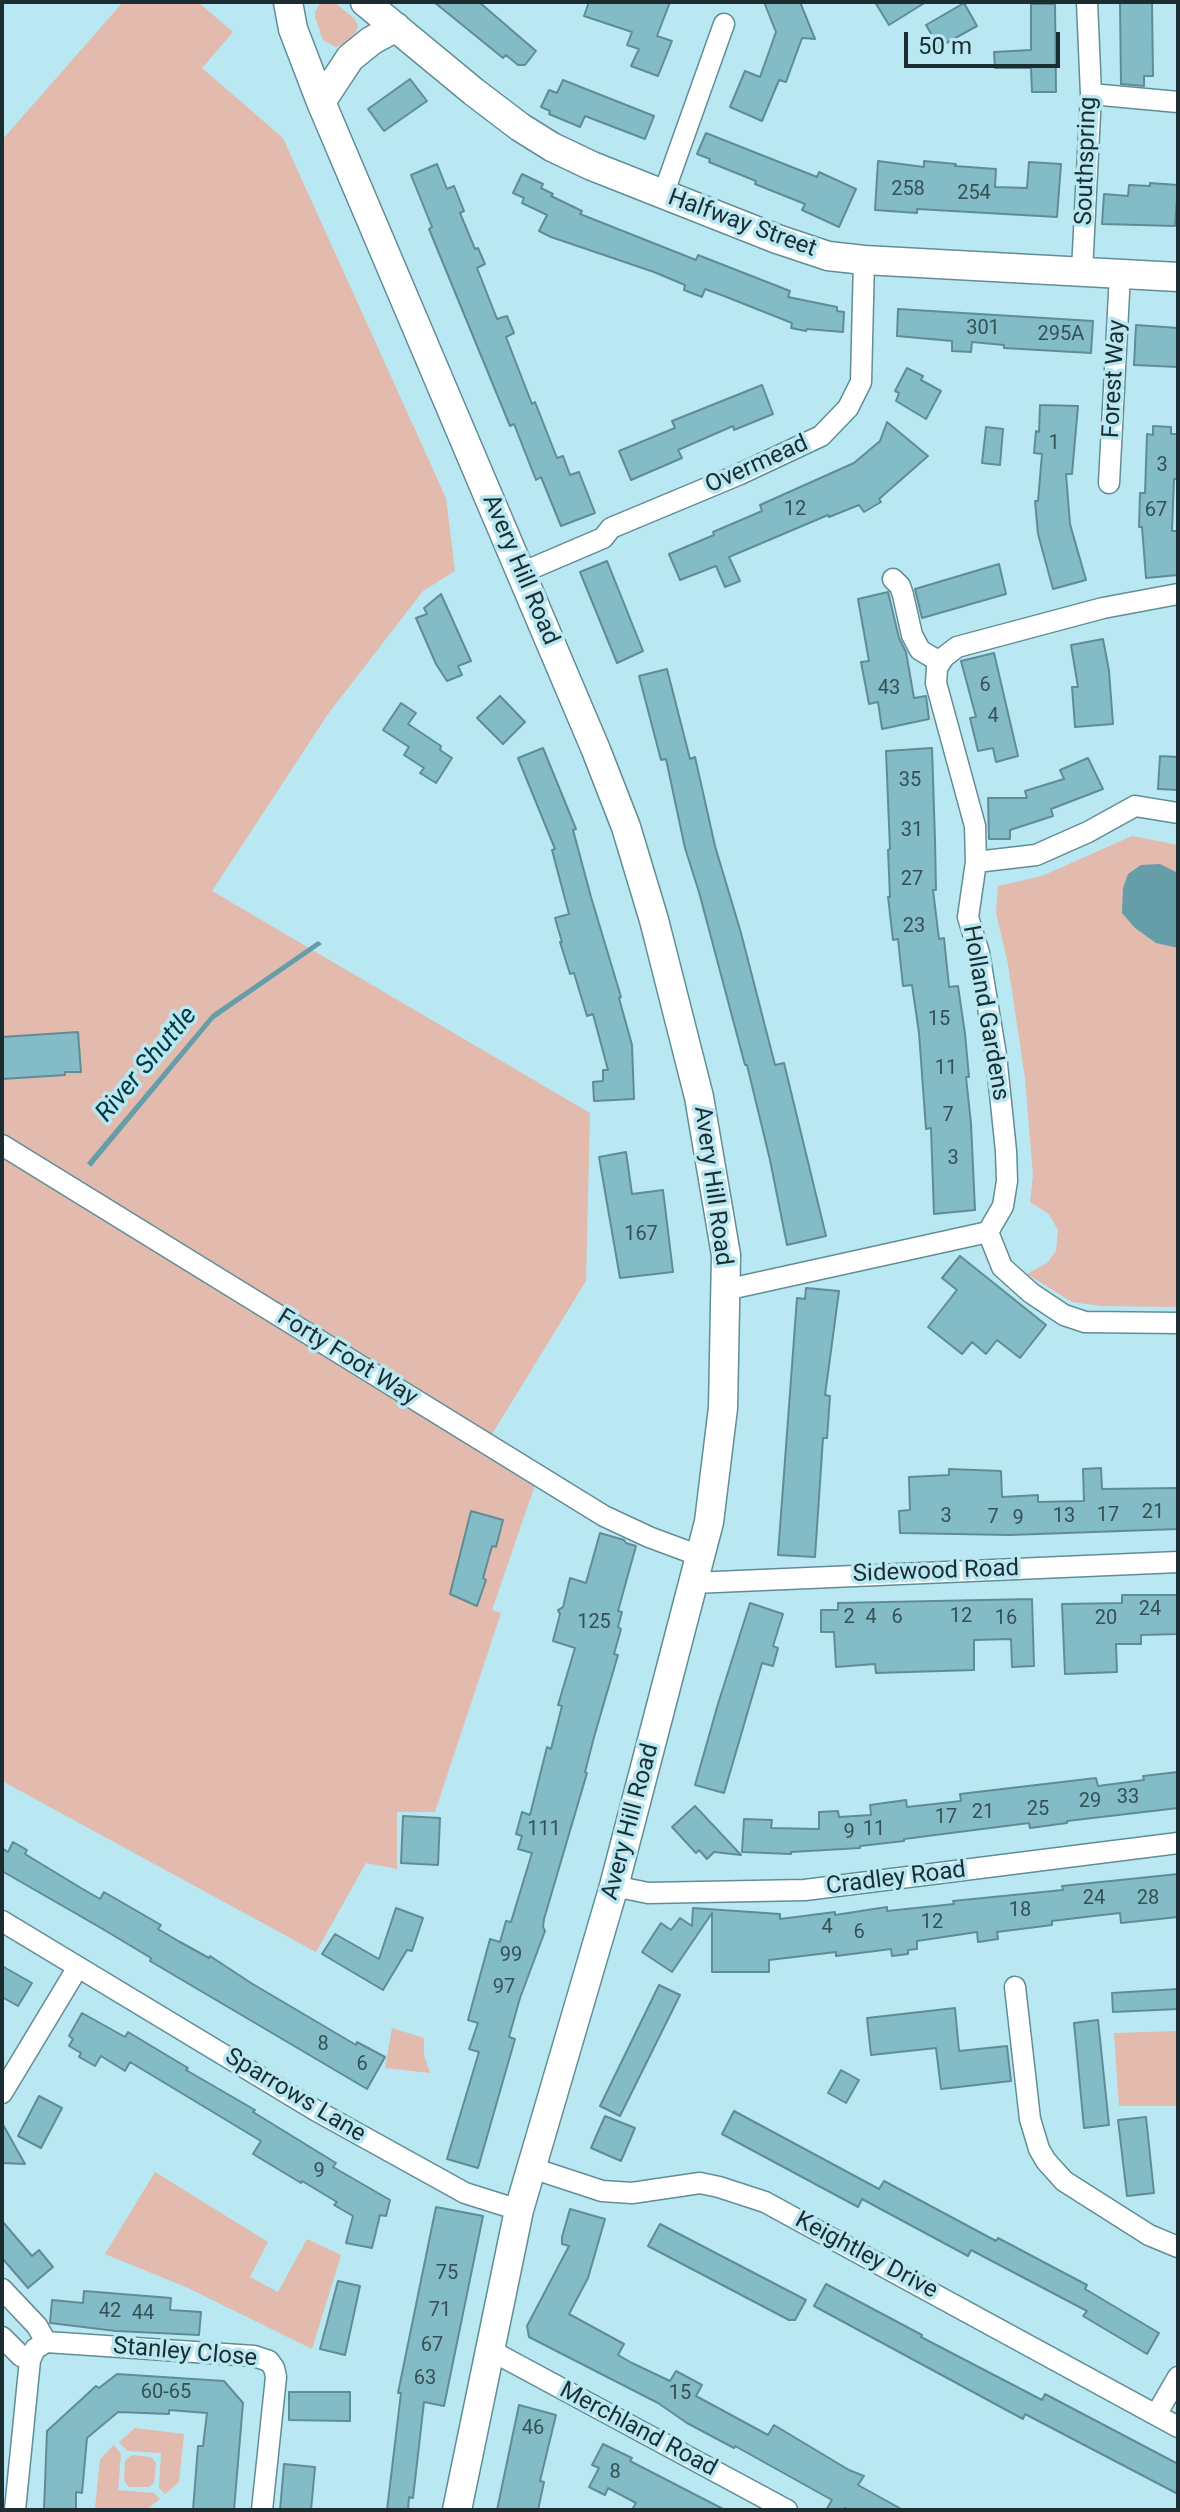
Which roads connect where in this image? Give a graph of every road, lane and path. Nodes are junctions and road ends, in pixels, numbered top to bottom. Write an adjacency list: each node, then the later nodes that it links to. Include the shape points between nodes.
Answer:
1 (288, 2): 7 (street, Avery Hill Road)
2 (365, 2): 5 (street, Halfway Street)
3 (1087, 2): 6 (street, Southspring)
4 (724, 24): 9 (street)
5 (396, 27): 7 (street, via 350,58); 9 (street, Halfway Street, via 520,127 552,147)
6 (1091, 94): 8 (street); 11 (street, Southspring)
7 (321, 102): 15 (street, Avery Hill Road)
8 (1178, 102)
9 (663, 195): 10 (street, Halfway Street, via 828,256)
10 (864, 260): 11 (street, Halfway Street); 15 (street, Overmead, via 861,382 848,408 821,436)
11 (1082, 271): 12 (street, Halfway Street)
12 (1120, 274): 13 (street, Halfway Street); 14 (street, Forest Way)
13 (1178, 277)
14 (1109, 483)
15 (521, 573): 23 (street, Avery Hill Road, via 626,827 654,920 699,1097 726,1255)
16 (893, 579): 18 (street, via 900,586 920,650)
17 (1178, 594): 18 (street, via 957,647)
18 (940, 662): 20 (street, Holland Gardens, via 936,683 975,826)
19 (1178, 813): 20 (street, via 1135,806 1036,855)
20 (976, 862): 22 (street, Holland Gardens, via 968,917 996,1055 1007,1181 1003,1206)
21 (2, 1145): 26 (street, Forty Foot Way)
22 (988, 1232): 23 (street); 24 (street, via 1002,1267 1064,1315 1085,1322)
23 (725, 1290): 26 (street, Avery Hill Road, via 721,1434)
24 (1178, 1323)
25 (1178, 1562): 26 (street, Sidewood Road)
26 (697, 1570): 28 (street, Avery Hill Road)
27 (1178, 1843): 28 (street, Cradley Road, via 805,1890 648,1893)
28 (614, 1886): 33 (street, Avery Hill Road)
29 (2, 1921): 30 (street, Sparrows Lane)
30 (78, 1967): 32 (street); 34 (street, Sparrows Lane, via 465,2193)
31 (1015, 1987): 35 (street, via 1030,2119 1046,2161 1064,2181 1149,2235)
32 (2, 2093)
33 (532, 2168): 34 (street, Avery Hill Road); 42 (street, Keightley Drive, via 602,2191 632,2193 700,2183 765,2202)
34 (519, 2210): 39 (street, Avery Hill Road)
35 (1178, 2247)
36 (2, 2289): 38 (street)
37 (2, 2337): 40 (street)
38 (46, 2342): 40 (street); 45 (street, Stanley Close, via 269,2361 276,2377)
39 (490, 2350): 46 (street, Avery Hill Road); 47 (street, Merchland Road)
40 (30, 2360): 44 (street)
41 (1178, 2377): 42 (street)
42 (1156, 2415): 43 (street, Keightley Drive)
43 (1178, 2427)
44 (15, 2510)
45 (262, 2510)
46 (457, 2510)
47 (787, 2510)

